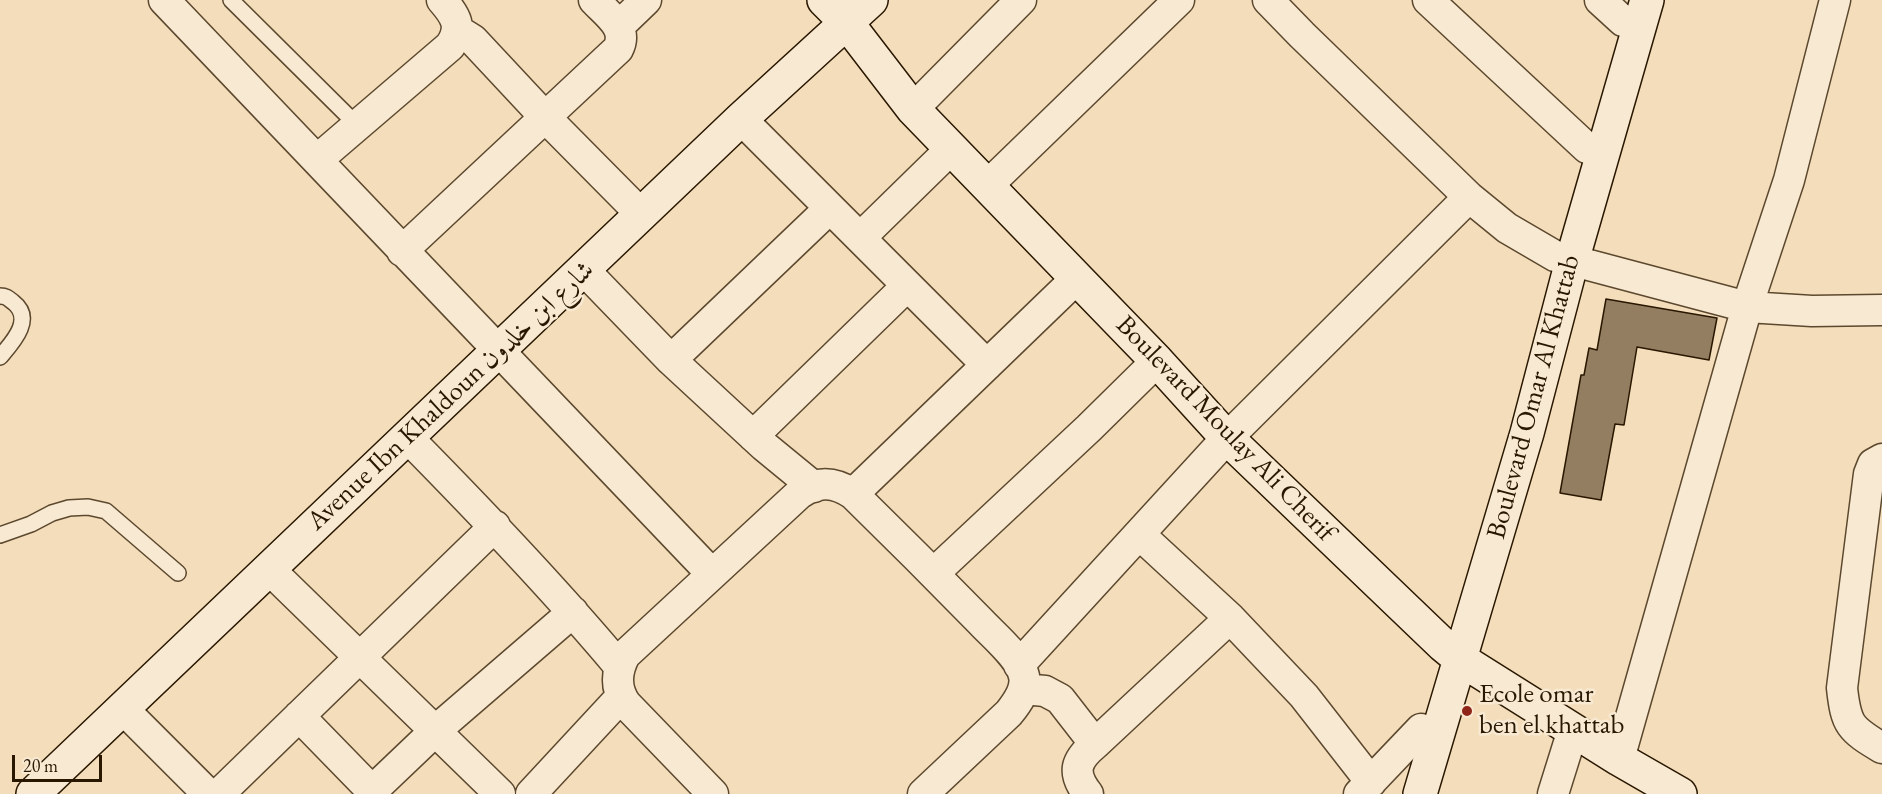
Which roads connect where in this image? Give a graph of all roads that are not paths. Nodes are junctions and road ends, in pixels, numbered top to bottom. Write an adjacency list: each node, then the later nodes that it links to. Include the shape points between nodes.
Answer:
1 (231, 0): 20 (lane)
2 (442, 0): 16 (street, via 453,12)
3 (594, 0): 15 (street)
4 (646, 0): 15 (street)
5 (824, 0): 14 (street, Boulevard Moulay Ali Cherif)
6 (871, 0): 14 (street, Avenue Ibn Khaldoun شارع ابن خلدون)
7 (1021, 0): 17 (street)
8 (1268, 0): 25 (street)
9 (1428, 0): 21 (street)
10 (1835, 0): 35 (street, via 1789,180)
11 (1177, 1): 24 (street)
12 (174, 4): 23 (street)
13 (1625, 5): 21 (street, Boulevard Omar Al Khattab); 30 (street, Boulevard Omar Al Khattab)
14 (847, 23): 17 (street, Boulevard Moulay Ali Cherif); 19 (street, Avenue Ibn Khaldoun شارع ابن خلدون)
15 (619, 26): 18 (street, via 622,38 618,49)
16 (457, 30): 18 (street, via 473,40); 20 (street, via 450,46)
17 (913, 109): 22 (street, Boulevard Moulay Ali Cherif)
18 (544, 116): 27 (street); 29 (street)
19 (741, 119): 26 (street); 27 (street, Avenue Ibn Khaldoun شارع ابن خلدون)
20 (358, 126): 23 (street)
21 (1587, 148): 30 (street, Boulevard Omar Al Khattab)
22 (951, 149): 24 (street, Boulevard Moulay Ali Cherif); 28 (street)
23 (317, 160): 29 (street)
24 (987, 186): 32 (street, Boulevard Moulay Ali Cherif)
25 (1469, 196): 30 (street, via 1507,228); 44 (street)
26 (830, 208): 28 (street); 39 (street)
27 (642, 214): 31 (street, Avenue Ibn Khaldoun شارع ابن خلدون)
28 (860, 238): 33 (street)
29 (402, 251): 37 (street)
30 (1564, 259): 35 (street); 57 (street, Boulevard Omar Al Khattab, via 1527,433)
31 (584, 270): 37 (street, Avenue Ibn Khaldoun شارع ابن خلدون); 39 (street)
32 (1077, 278): 40 (street, Boulevard Moulay Ali Cherif); 41 (street)
33 (907, 285): 41 (street); 42 (street)
34 (0, 296): 38 (lane, via 17,305 23,319 20,330)
35 (1747, 307): 36 (street); 69 (street)
36 (1882, 310)
37 (498, 351): 43 (street, Avenue Ibn Khaldoun شارع ابن خلدون); 54 (street)
38 (0, 357)
39 (671, 360): 42 (street)
40 (1157, 361): 44 (street, Boulevard Moulay Ali Cherif); 53 (street)
41 (987, 365): 47 (street)
42 (753, 436): 46 (street)
43 (407, 437): 48 (street); 51 (street, Avenue Ibn Khaldoun شارع ابن خلدون)
44 (1227, 438): 49 (street); 57 (street, Boulevard Moulay Ali Cherif)
45 (1882, 459): 68 (street, via 1873,464 1869,474 1842,688 1845,715 1860,735)
46 (814, 487): 47 (street, via 832,483); 54 (street, via 799,494)
47 (853, 494): 53 (street)
48 (495, 526): 55 (street); 58 (street)
49 (1139, 534): 56 (street); 60 (street)
50 (0, 535): 52 (lane, via 52,513 88,507 106,511)
51 (269, 569): 58 (street); 62 (street, Avenue Ibn Khaldoun شارع ابن خلدون)
52 (178, 573)
53 (934, 573): 60 (street, via 1012,655)
54 (712, 574): 59 (street, via 625,655)
55 (573, 612): 59 (street); 66 (street)
56 (1230, 618): 67 (street); 70 (street, via 1304,696)
57 (1452, 652): 64 (street, Boulevard Omar Al Khattab); 65 (street, Boulevard Moulay Ali Cherif); 81 (street, Boulevard Omar Al Khattab)
58 (360, 658): 63 (street); 66 (street)
59 (619, 666): 61 (street)
60 (1021, 677): 67 (street, via 1060,699); 73 (street, via 1018,701 1009,713)
61 (621, 697): 71 (street); 78 (street)
62 (124, 710): 74 (street, Avenue Ibn Khaldoun شارع ابن خلدون); 75 (street)
63 (299, 716): 72 (street); 76 (street)
64 (1421, 729): 70 (street); 80 (street, Boulevard Omar Al Khattab)
65 (1573, 730): 69 (street, Boulevard Moulay Ali Cherif); 82 (street)
66 (435, 731): 72 (street); 77 (street)
67 (1095, 744): 79 (street, via 1082,756 1077,769)
68 (1882, 748)
69 (1619, 759): 83 (street, Boulevard Moulay Ali Cherif)
70 (1365, 788)
71 (705, 791)
72 (374, 792)
73 (927, 793)
74 (33, 794)
75 (208, 794)
76 (219, 794)
77 (500, 794)
78 (531, 794)
79 (1088, 794)
80 (1404, 794)
81 (1420, 794)
82 (1553, 794)
83 (1680, 794)

